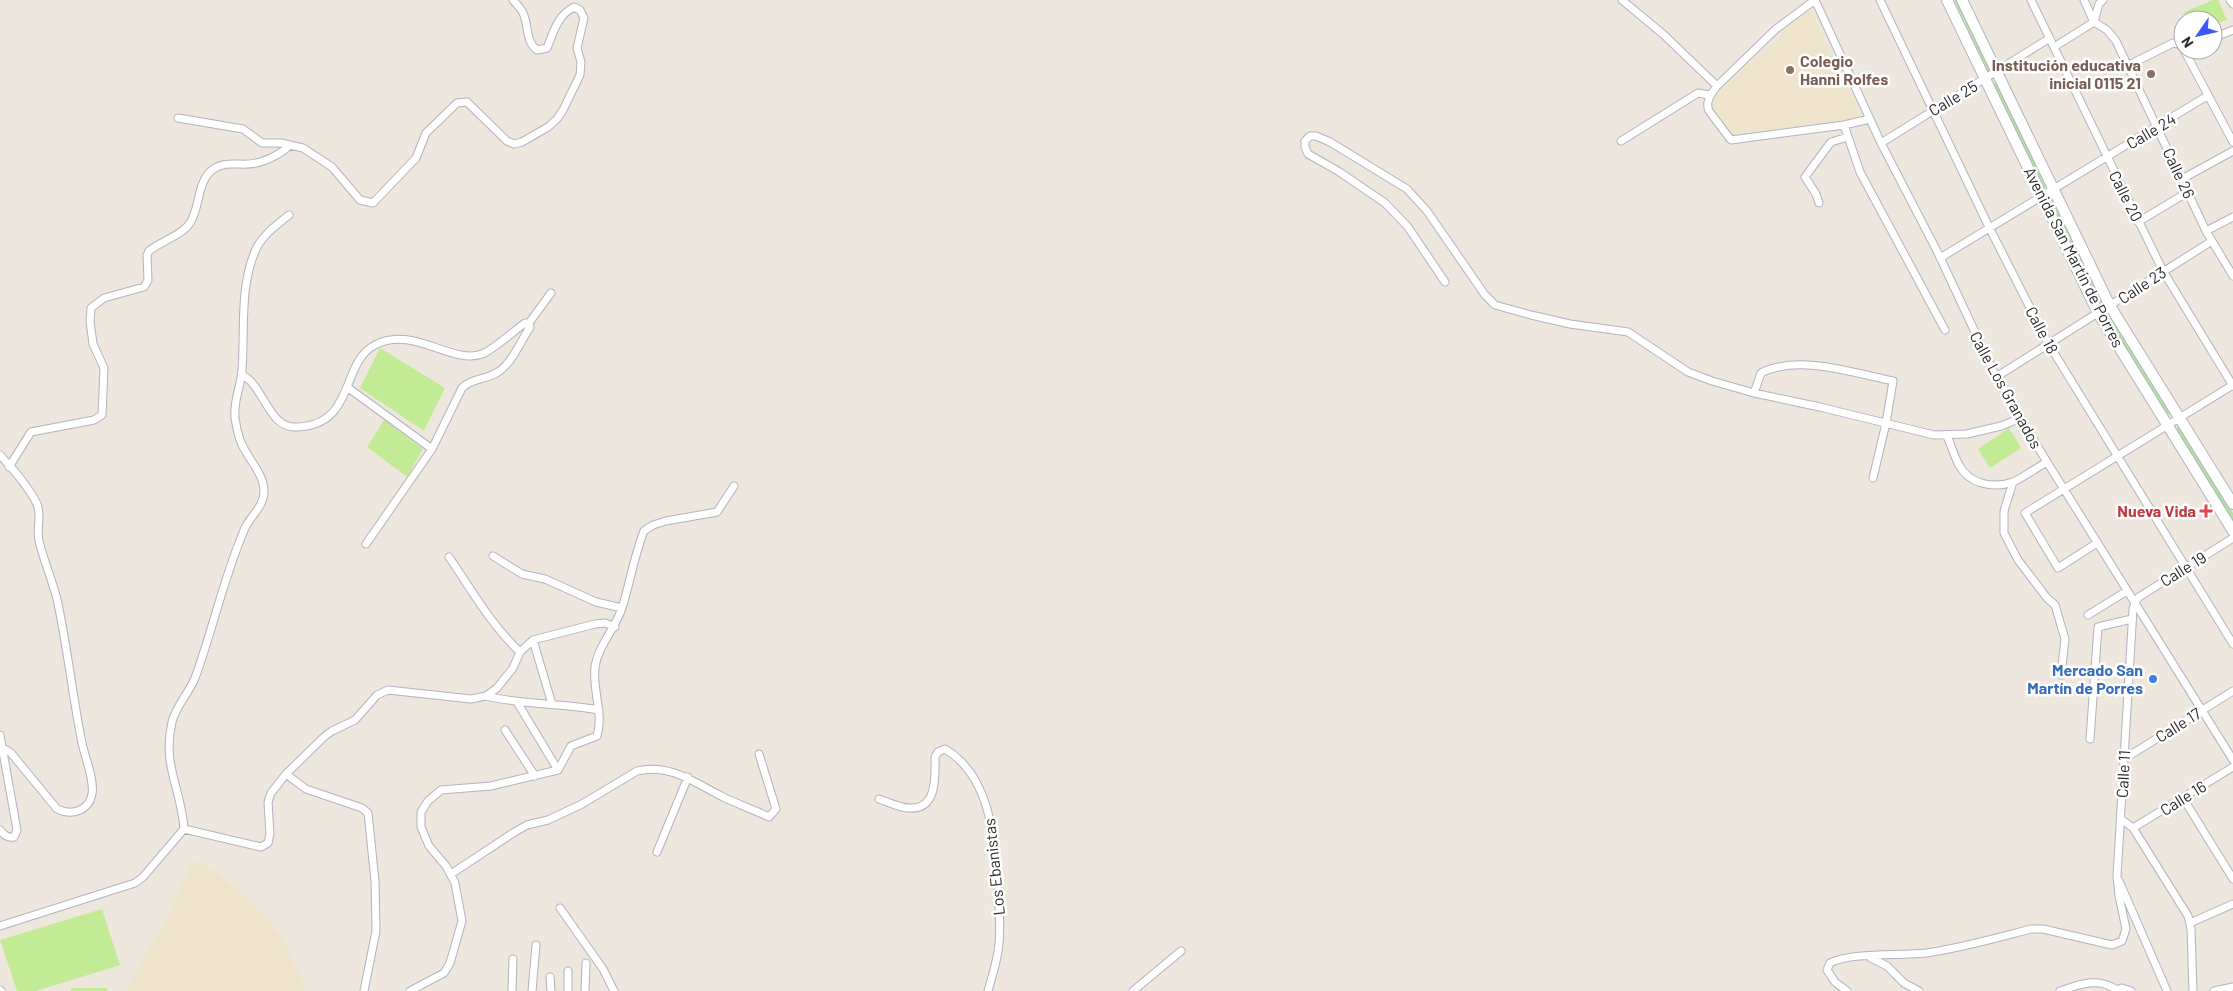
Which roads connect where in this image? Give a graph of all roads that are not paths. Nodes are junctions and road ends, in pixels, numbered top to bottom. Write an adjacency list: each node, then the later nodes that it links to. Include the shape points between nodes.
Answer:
1 (513, 0): 32 (street, via 523,13 532,46 537,50 547,48 564,12 574,7 584,18 577,48 580,75 557,120 548,127 514,144 507,142 467,102 457,102 425,135 416,158 376,202 369,204 360,200 322,160 304,148)
2 (1622, 0): 20 (street)
3 (1815, 0): 20 (street, via 1776,29); 25 (street, Calle Los Granados)
4 (1880, 0): 23 (street, Calle 18)
5 (1947, 0): 19 (main road, Avenida San Martín de Porres)
6 (1962, 0): 18 (main road, Avenida San Martín de Porres)
7 (2031, 0): 13 (street, Calle 20)
8 (2084, 0): 12 (street)
9 (2103, 0): 12 (street)
10 (2230, 0): 11 (street)
11 (2233, 4)
12 (2094, 22): 15 (street); 17 (street, Calle 26, via 2116,41)
13 (2050, 38): 15 (street, Calle 20); 18 (street, Calle 25)
14 (2173, 44): 17 (street)
15 (2054, 48): 34 (street, Calle 20)
16 (2189, 60): 22 (street)
17 (2129, 65): 27 (street, Calle 26)
18 (1996, 71): 19 (street, Calle 25); 36 (main road, Avenida San Martín de Porres)
19 (1985, 78): 23 (street, Calle 25); 38 (main road, Avenida San Martín de Porres)
20 (1717, 86): 21 (street)
21 (1710, 95): 26 (street, via 1706,105 1708,111 1731,140); 29 (street, via 1698,94)
22 (2207, 96): 27 (street, Calle 24); 31 (street)
23 (1932, 110): 30 (street, Calle 25); 43 (street, Calle 18)
24 (178, 118): 32 (street, via 243,128 262,143)
25 (1870, 119): 26 (street); 30 (street, Calle Los Granados)
26 (1844, 125): 28 (street)
27 (2158, 127): 34 (street, Calle 24); 35 (street, Calle 26)
28 (1848, 137): 39 (street, via 1831,142 1805,177); 54 (street, via 1860,172)
29 (1621, 141)
30 (1881, 142): 46 (street, Calle Los Granados)
31 (2233, 142)
32 (290, 145): 70 (street, via 257,163 233,163 217,167 207,175 191,221 149,251 148,280 144,287 104,298 91,308 93,344 104,368 102,415 94,420 31,432)
33 (2233, 150): 35 (street)
34 (2106, 157): 36 (street, Calle 24); 42 (street, Calle 20)
35 (2182, 179): 37 (street, Calle 26)
36 (2052, 189): 38 (street, Calle 24); 51 (main road, Avenida San Martín de Porres)
37 (2188, 192): 42 (street); 44 (street, Calle 26)
38 (2041, 196): 43 (street, Calle 24); 52 (main road, Avenida San Martín de Porres)
39 (1818, 203)
40 (289, 215): 56 (street, via 258,246 249,275)
41 (2233, 217): 44 (street)
42 (2138, 222): 47 (street, Calle 20)
43 (1989, 227): 46 (street, Calle 24); 55 (street, Calle 18)
44 (2206, 231): 45 (street, Calle 26)
45 (2212, 241): 47 (street, Calle 23); 48 (street, Calle 26)
46 (1940, 258): 57 (street, Calle Los Granados)
47 (2163, 271): 51 (street, Calle 23); 58 (street, Calle 20)
48 (2233, 276)
49 (1445, 282): 60 (street, via 1408,227 1385,203 1308,154 1305,141 1310,136 1330,142 1407,189 1427,211 1495,305 1570,324 1628,332 1688,372)
50 (551, 293): 53 (street)
51 (2110, 306): 52 (street, Calle 23); 62 (main road, Avenida San Martín de Porres)
52 (2098, 313): 55 (street, Calle 23); 64 (main road, Avenida San Martín de Porres)
53 (529, 323): 59 (street, via 482,354 472,355 405,338 375,344 363,352); 66 (street, via 530,327 505,366 496,373 469,381 462,388)
54 (1945, 330)
55 (2048, 344): 57 (street, Calle 23); 68 (street, Calle 18)
56 (242, 375): 59 (street, via 256,386 281,423 296,428 319,422 334,413); 115 (street, via 236,393 235,416 240,441 260,476 264,490 262,503 246,526 237,549 194,680 173,720 168,751 183,810)
57 (1996, 377): 61 (street, Calle Los Granados)
58 (2233, 385): 62 (street)
59 (347, 387): 66 (street)
60 (1754, 393): 63 (street); 63 (street, via 1761,373 1810,364 1893,381)
61 (2021, 418): 65 (street, via 2001,426); 69 (street, Calle Los Granados)
62 (2178, 418): 64 (street); 75 (main road, Avenida San Martín de Porres)
63 (1886, 423): 65 (street); 71 (street)
64 (2167, 425): 68 (street); 76 (main road, Avenida San Martín de Porres)
65 (1947, 436): 72 (street, via 1959,466 1968,477 1978,483 1995,485)
66 (432, 449): 79 (street)
67 (0, 455): 70 (street)
68 (2116, 456): 74 (street); 82 (street, Calle 18)
69 (2047, 462): 72 (street); 74 (street, Calle Los Granados)
70 (9, 467): 102 (street, via 33,498 40,516 38,538 57,598 93,788 88,803 76,812 66,813 57,809 11,753)
71 (1873, 478)
72 (2013, 482): 92 (street, via 2004,511 2004,533 2018,560 2055,605 2065,639)
73 (734, 486): 85 (street, via 717,512 666,521 644,530)
74 (2064, 489): 78 (street, Calle Los Granados); 78 (street, via 2025,514 2058,568)
75 (2233, 504)
76 (2233, 531)
77 (2233, 538): 82 (street, Calle 19)
78 (2097, 543): 83 (street, Calle Los Granados)
79 (366, 544)
80 (493, 556): 85 (street, via 522,574 545,579 596,602)
81 (449, 557): 91 (street, via 489,618)
82 (2186, 568): 84 (street, Calle 19); 90 (street, Calle 18)
83 (2127, 591): 84 (street, Calle Los Granados); 86 (street)
84 (2135, 602): 87 (street, Calle 11); 98 (street, Calle Los Granados)
85 (622, 608): 88 (street)
86 (2088, 615)
87 (2132, 619): 101 (street, via 2098,627); 104 (street, Calle 11)
88 (614, 627): 89 (street, via 595,624); 97 (street, via 595,667)
89 (533, 640): 91 (street); 96 (street)
90 (2233, 644)
91 (520, 652): 94 (street, via 513,668)
92 (2061, 675)
93 (2233, 692): 98 (street, Calle 17)
94 (486, 696): 95 (street); 108 (street, via 471,699 382,692 355,720 332,731)
95 (518, 702): 96 (street); 107 (street)
96 (552, 704): 97 (street)
97 (599, 710): 107 (street, via 597,736 571,746)
98 (2202, 710): 104 (street, Calle 17); 105 (street, Calle Los Granados)
99 (505, 730): 109 (street)
100 (0, 735): 102 (street)
101 (2090, 739)
102 (1, 746): 116 (street, via 17,830 10,837)
103 (759, 754): 110 (street, via 776,809 769,817)
104 (2124, 759): 113 (street, Calle 11)
105 (2233, 760)
106 (2233, 767): 111 (street, Calle 16)
107 (558, 770): 109 (street)
108 (286, 774): 115 (street, via 268,802 270,834 268,843 261,847); 133 (street, via 306,789 368,813 376,931)
109 (535, 776): 118 (street, via 491,786 441,790 428,801 422,812 421,827 429,846)
110 (688, 777): 117 (street); 118 (street, via 673,771 637,771 576,808 513,832)
111 (2183, 798): 114 (street, Calle 16); 120 (street)
112 (879, 799): 141 (street, Los Ebanistas, via 909,808 928,802 933,792 935,756 945,749 969,772 988,812 1000,906 999,944)
113 (2121, 819): 114 (street); 119 (street, Calle 11)
114 (2133, 828): 123 (street)
115 (184, 829): 124 (street, via 135,883)
116 (0, 830)
117 (657, 852)
118 (451, 874): 134 (street, via 459,896 462,921 450,963 444,973)
119 (2117, 876): 127 (street, Calle 11, via 2126,929 2119,943 2112,945 2031,929 1948,949); 148 (street)
120 (2233, 879)
121 (2233, 904): 123 (street)
122 (560, 908): 140 (street, via 603,969)
123 (2190, 923): 149 (street)
124 (0, 926)
125 (536, 946): 136 (street)
126 (1181, 951): 142 (street)
127 (1869, 956): 143 (street, via 1838,960 1828,966 1830,977); 144 (street)
128 (513, 959): 135 (street)
129 (586, 963): 139 (street)
130 (568, 971): 138 (street)
131 (550, 977): 137 (street)
132 (2233, 987): 150 (street)
133 (364, 991)
134 (410, 991)
135 (512, 991)
136 (532, 991)
137 (551, 991)
138 (568, 991)
139 (585, 991)
140 (614, 991)
141 (988, 991)
142 (1134, 991)
143 (1847, 991)
144 (1919, 991)
145 (2060, 991): 146 (street, via 2092,982 2108,984)
146 (2117, 991): 147 (street, via 2122,988)
147 (2131, 991)
148 (2167, 991)
149 (2193, 991)
150 (2214, 991)

